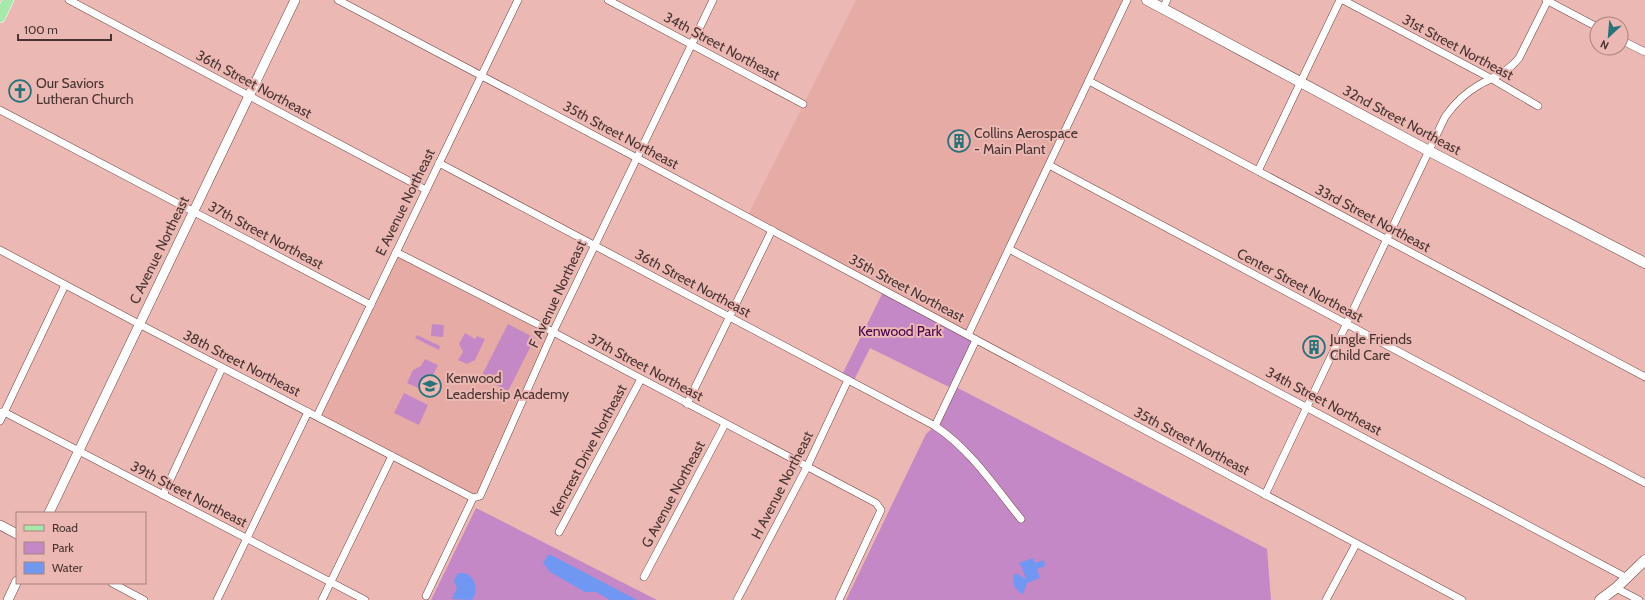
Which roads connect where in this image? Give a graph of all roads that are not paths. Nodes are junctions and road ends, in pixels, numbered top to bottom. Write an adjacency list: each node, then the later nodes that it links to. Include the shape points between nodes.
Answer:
1 (8, 0): 14 (main road)
2 (69, 0): 23 (street, 36th Street Northeast)
3 (295, 0): 23 (street, C Avenue Northeast)
4 (338, 0): 19 (street, 35th Street Northeast)
5 (518, 0): 19 (street, E Avenue Northeast)
6 (608, 0): 17 (street, 34th Street Northeast)
7 (713, 0): 17 (street, F Avenue Northeast)
8 (1127, 0): 21 (street)
9 (1147, 0): 13 (main road, 32nd Street Northeast)
10 (1340, 0): 22 (street)
11 (1343, 0): 20 (street, 31st Street Northeast)
12 (1547, 0): 15 (street); 20 (street, via 1519,58 1503,74)
13 (1165, 4): 22 (main road, 32nd Street Northeast)
14 (0, 16)
15 (1589, 23)
16 (1629, 44): 18 (street)
17 (692, 45): 24 (street, 34th Street Northeast); 28 (street, F Avenue Northeast)
18 (1645, 52)
19 (481, 75): 28 (street, 35th Street Northeast); 29 (street, E Avenue Northeast)
20 (1492, 79): 25 (street, 31st Street Northeast); 27 (street, via 1453,105)
21 (1089, 81): 30 (street); 31 (street, 33rd Street Northeast)
22 (1301, 81): 27 (main road, 32nd Street Northeast); 31 (street)
23 (249, 96): 32 (street, 36th Street Northeast); 33 (street, C Avenue Northeast)
24 (803, 104)
25 (1538, 106)
26 (0, 110): 33 (street, 37th Street Northeast)
27 (1429, 151): 35 (street); 40 (main road, 32nd Street Northeast)
28 (637, 158): 34 (street, 35th Street Northeast); 36 (street, F Avenue Northeast)
29 (439, 163): 32 (street, E Avenue Northeast); 36 (street, 36th Street Northeast)
30 (1049, 164): 37 (street); 45 (street, Center Street Northeast)
31 (1258, 171): 35 (street, 33rd Street Northeast)
32 (426, 190): 39 (street, E Avenue Northeast)
33 (194, 212): 42 (street, 37th Street Northeast); 44 (street, C Avenue Northeast)
34 (772, 230): 43 (street); 47 (street, 35th Street Northeast)
35 (1386, 240): 45 (street); 50 (street, 33rd Street Northeast)
36 (594, 245): 43 (street, 36th Street Northeast); 46 (street, F Avenue Northeast)
37 (1009, 249): 47 (street); 54 (street, 34th Street Northeast)
38 (0, 250): 41 (street, 38th Street Northeast)
39 (396, 252): 42 (street, E Avenue Northeast); 46 (street, 37th Street Northeast)
40 (1645, 264)
41 (65, 285): 44 (street, 38th Street Northeast); 55 (street)
42 (371, 304): 57 (street, E Avenue Northeast)
43 (730, 317): 52 (street, 36th Street Northeast); 53 (street)
44 (139, 324): 49 (street, 38th Street Northeast); 61 (street, C Avenue Northeast)
45 (1347, 325): 54 (street); 64 (street, Center Street Northeast)
46 (553, 332): 51 (street, 37th Street Northeast); 67 (street, F Avenue Northeast, via 480,496)
47 (968, 335): 48 (street, 35th Street Northeast)
48 (976, 340): 60 (street); 66 (street, 35th Street Northeast)
49 (222, 368): 56 (street, 38th Street Northeast); 65 (street)
50 (1645, 377)
51 (641, 379): 53 (street, 37th Street Northeast); 71 (street, Kencrest Drive Northeast)
52 (848, 380): 60 (street, 36th Street Northeast); 63 (street, H Avenue Northeast)
53 (687, 404): 59 (street, 37th Street Northeast)
54 (1307, 407): 66 (street); 77 (street, 34th Street Northeast)
55 (2, 412): 58 (street); 61 (street, 39th Street Northeast)
56 (308, 412): 57 (street, 38th Street Northeast); 73 (street)
57 (317, 416): 62 (street, 38th Street Northeast)
58 (0, 421)
59 (725, 424): 63 (street, 37th Street Northeast); 76 (street, G Avenue Northeast)
60 (936, 426): 69 (street, 36th Street Northeast, via 970,455)
61 (78, 451): 65 (street, 39th Street Northeast); 68 (street, C Avenue Northeast)
62 (392, 456): 67 (street, 38th Street Northeast); 78 (street)
63 (807, 467): 88 (street, H Avenue Northeast); 89 (street, 37th Street Northeast, via 876,503 881,510)
64 (1645, 483)
65 (163, 495): 73 (street, 39th Street Northeast)
66 (1265, 495): 74 (street, 35th Street Northeast)
67 (473, 498): 82 (street, F Avenue Northeast)
68 (49, 512)
69 (1021, 519)
70 (0, 525): 72 (street)
71 (559, 532)
72 (16, 533)
73 (247, 538): 78 (street, 39th Street Northeast); 85 (street)
74 (1356, 544): 90 (street); 91 (street, 35th Street Northeast)
75 (1645, 560): 77 (main road)
76 (644, 577)
77 (1626, 578): 81 (main road)
78 (331, 582): 86 (street); 87 (street, 39th Street Northeast)
79 (16, 583): 83 (street)
80 (114, 584): 84 (street)
81 (1616, 588): 92 (main road); 93 (street)
82 (426, 596)
83 (8, 600)
84 (144, 600)
85 (217, 600)
86 (322, 600)
87 (365, 600)
88 (737, 600)
89 (840, 600)
90 (1326, 600)
91 (1462, 600)
92 (1600, 600)
93 (1639, 600)

